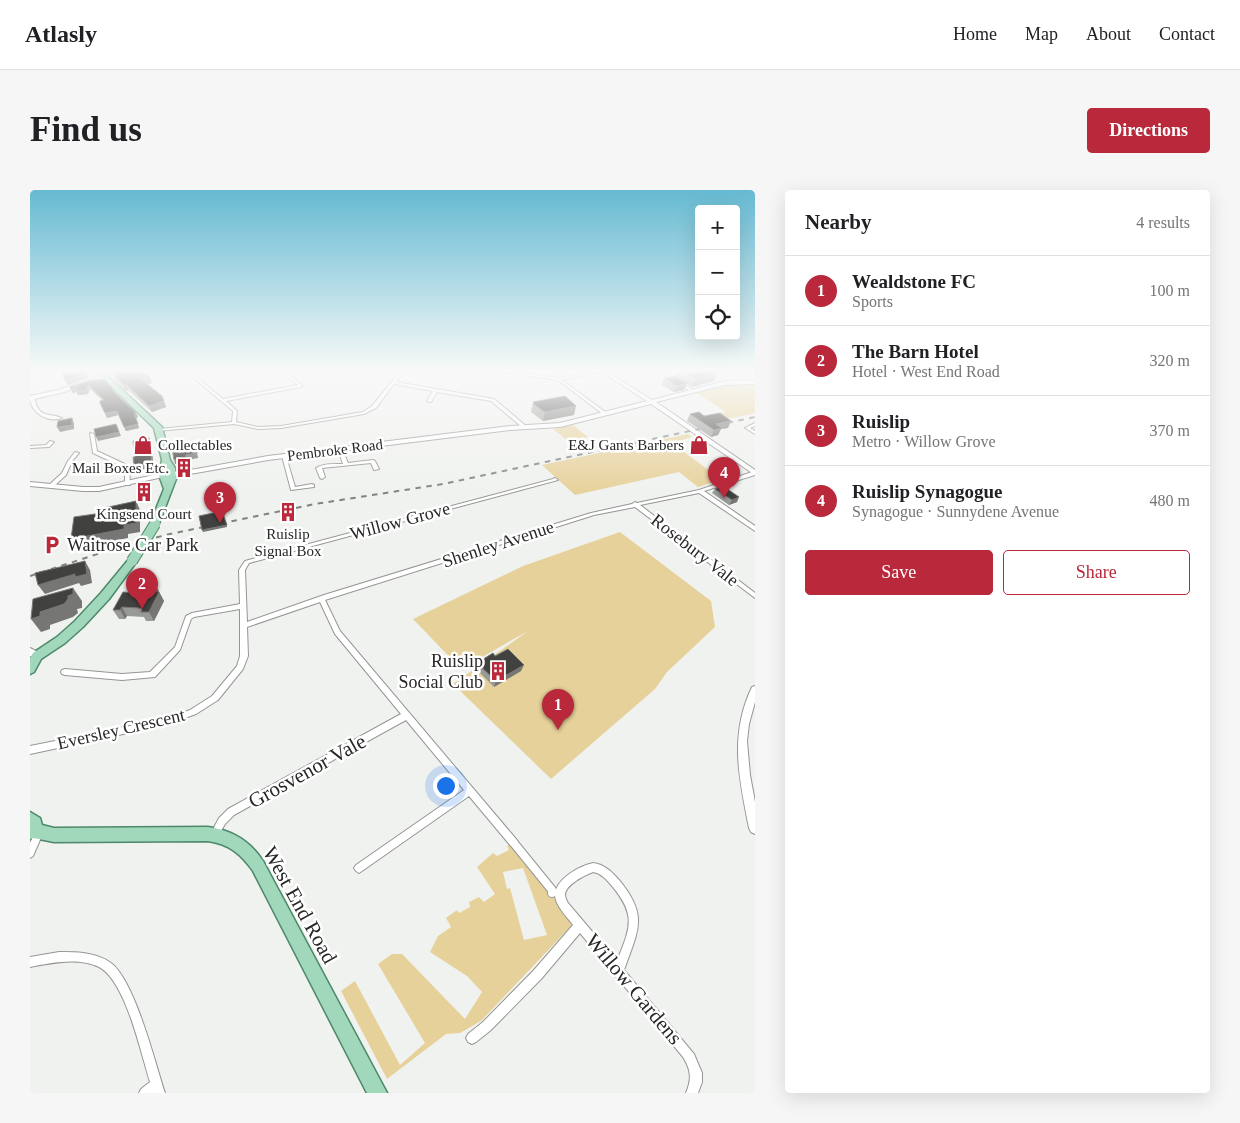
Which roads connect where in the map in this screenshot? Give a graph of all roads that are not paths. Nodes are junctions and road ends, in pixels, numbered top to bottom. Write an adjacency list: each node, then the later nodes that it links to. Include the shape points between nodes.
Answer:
1 (35, 411): 10 (street)
2 (143, 411): 14 (main road)
3 (235, 411): 11 (street)
4 (368, 411): 11 (street, via 281,427 254,428)
5 (506, 411): 13 (street)
6 (602, 411): 9 (street)
7 (617, 411): 9 (street, Pembroke Road)
8 (665, 411): 24 (street)
9 (606, 414): 13 (street, Pembroke Road, via 560,425)
10 (60, 418)
11 (234, 423): 14 (street)
12 (755, 424): 16 (street, via 747,428)
13 (524, 426): 19 (street, Pembroke Road)
14 (159, 430): 26 (main road)
15 (92, 434): 29 (street, via 96,452 127,467)
16 (754, 435)
17 (52, 442): 18 (street, via 48,446)
18 (30, 447)
19 (340, 449): 21 (street, Pembroke Road); 22 (street)
20 (77, 454): 30 (street, via 64,474)
21 (284, 456): 26 (street, Pembroke Road); 31 (street, via 293,489)
22 (346, 465): 23 (street, via 372,461); 25 (street, via 321,467)
23 (376, 469)
24 (755, 473): 32 (street, Shenley Avenue)
25 (322, 477)
26 (168, 478): 29 (street, Pembroke Road); 40 (main road, bridge, via 164,503 155,524 110,590 61,640)
27 (555, 480): 35 (street, Willow Grove)
28 (30, 484): 30 (street, Pembroke Road)
29 (128, 484): 30 (street, Pembroke Road, via 92,489)
30 (51, 486)
31 (312, 486)
32 (700, 491): 33 (street, Shenley Avenue); 34 (street)
33 (635, 504): 36 (street, Rosebury Vale); 37 (street, Shenley Avenue, via 593,514)
34 (755, 529)
35 (245, 564): 38 (street, Eversley Crescent, via 242,570)
36 (755, 596)
37 (322, 599): 39 (street, Shenley Avenue); 45 (street, via 337,632)
38 (243, 606): 39 (street, Eversley Crescent); 42 (street, via 188,618 178,648 152,675 132,677)
39 (244, 625): 46 (street, Eversley Crescent, via 242,662 215,698 205,705 166,722)
40 (33, 654): 41 (main road)
41 (30, 669)
42 (65, 672)
43 (755, 690): 44 (street)
44 (752, 704): 48 (street, via 741,732 743,772)
45 (407, 715): 47 (street); 50 (street, Grosvenor Vale, via 231,812)
46 (30, 750)
47 (470, 791): 51 (street); 53 (street)
48 (755, 828)
49 (33, 829): 50 (main road, West End Road, via 54,835); 52 (street)
50 (214, 835): 61 (main road, West End Road, via 238,844 258,866)
51 (513, 842): 54 (street)
52 (30, 853)
53 (359, 868)
54 (556, 891): 55 (street, Willow Gardens); 57 (street, via 575,876 590,868 598,868 622,892 634,919)
55 (580, 925): 57 (street, Willow Gardens); 58 (street, via 538,974)
56 (30, 962): 59 (street, via 84,957 108,967 124,988)
57 (619, 970): 62 (street, Willow Gardens, via 694,1063 697,1084)
58 (472, 1038)
59 (157, 1089): 60 (street)
60 (145, 1093)
61 (377, 1093)
62 (692, 1093)

